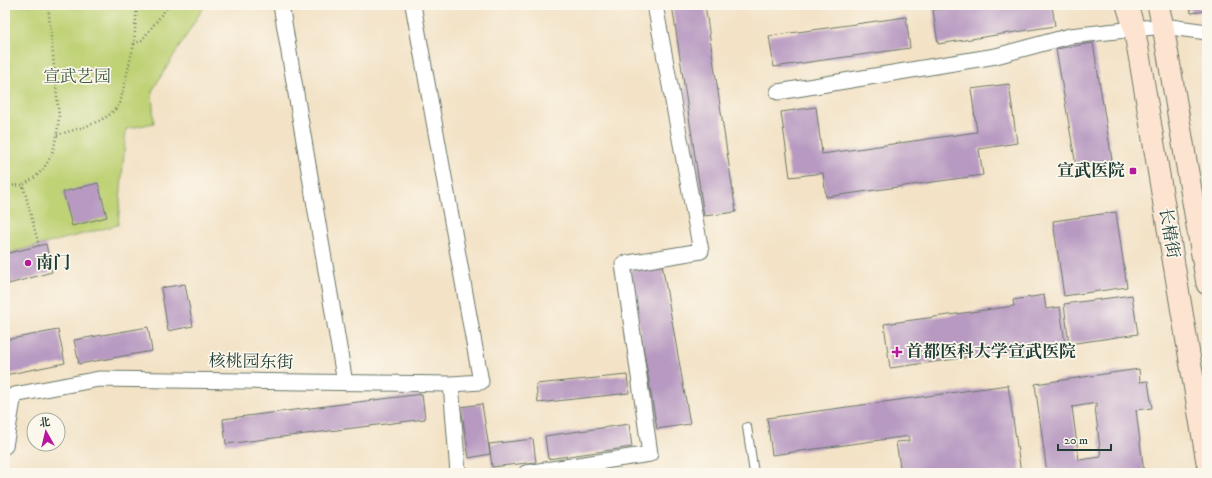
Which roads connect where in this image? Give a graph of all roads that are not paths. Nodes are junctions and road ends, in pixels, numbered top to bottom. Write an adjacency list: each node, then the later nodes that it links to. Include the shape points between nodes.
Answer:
1 (281, 5): 11 (street)
2 (413, 5): 12 (street, 核桃园东街, via 481,382)
3 (655, 5): 17 (street, via 701,251 623,264 650,454)
4 (1127, 5): 7 (main road, 长椿街)
5 (1158, 5): 6 (main road, 长椿街)
6 (1163, 26): 7 (street); 8 (street); 10 (main road, 长椿街)
7 (1134, 28): 9 (street, via 1070,36 996,56); 15 (main road, 长椿街)
8 (1207, 32)
9 (778, 92)
10 (1207, 284)
11 (346, 383): 12 (street, 核桃园东街); 14 (street, 核桃园东街, via 91,380 14,395)
12 (451, 384): 16 (street)
13 (747, 427): 18 (lane)
14 (5, 446)
15 (1207, 462)
16 (458, 473)
17 (526, 473)
18 (754, 473)

